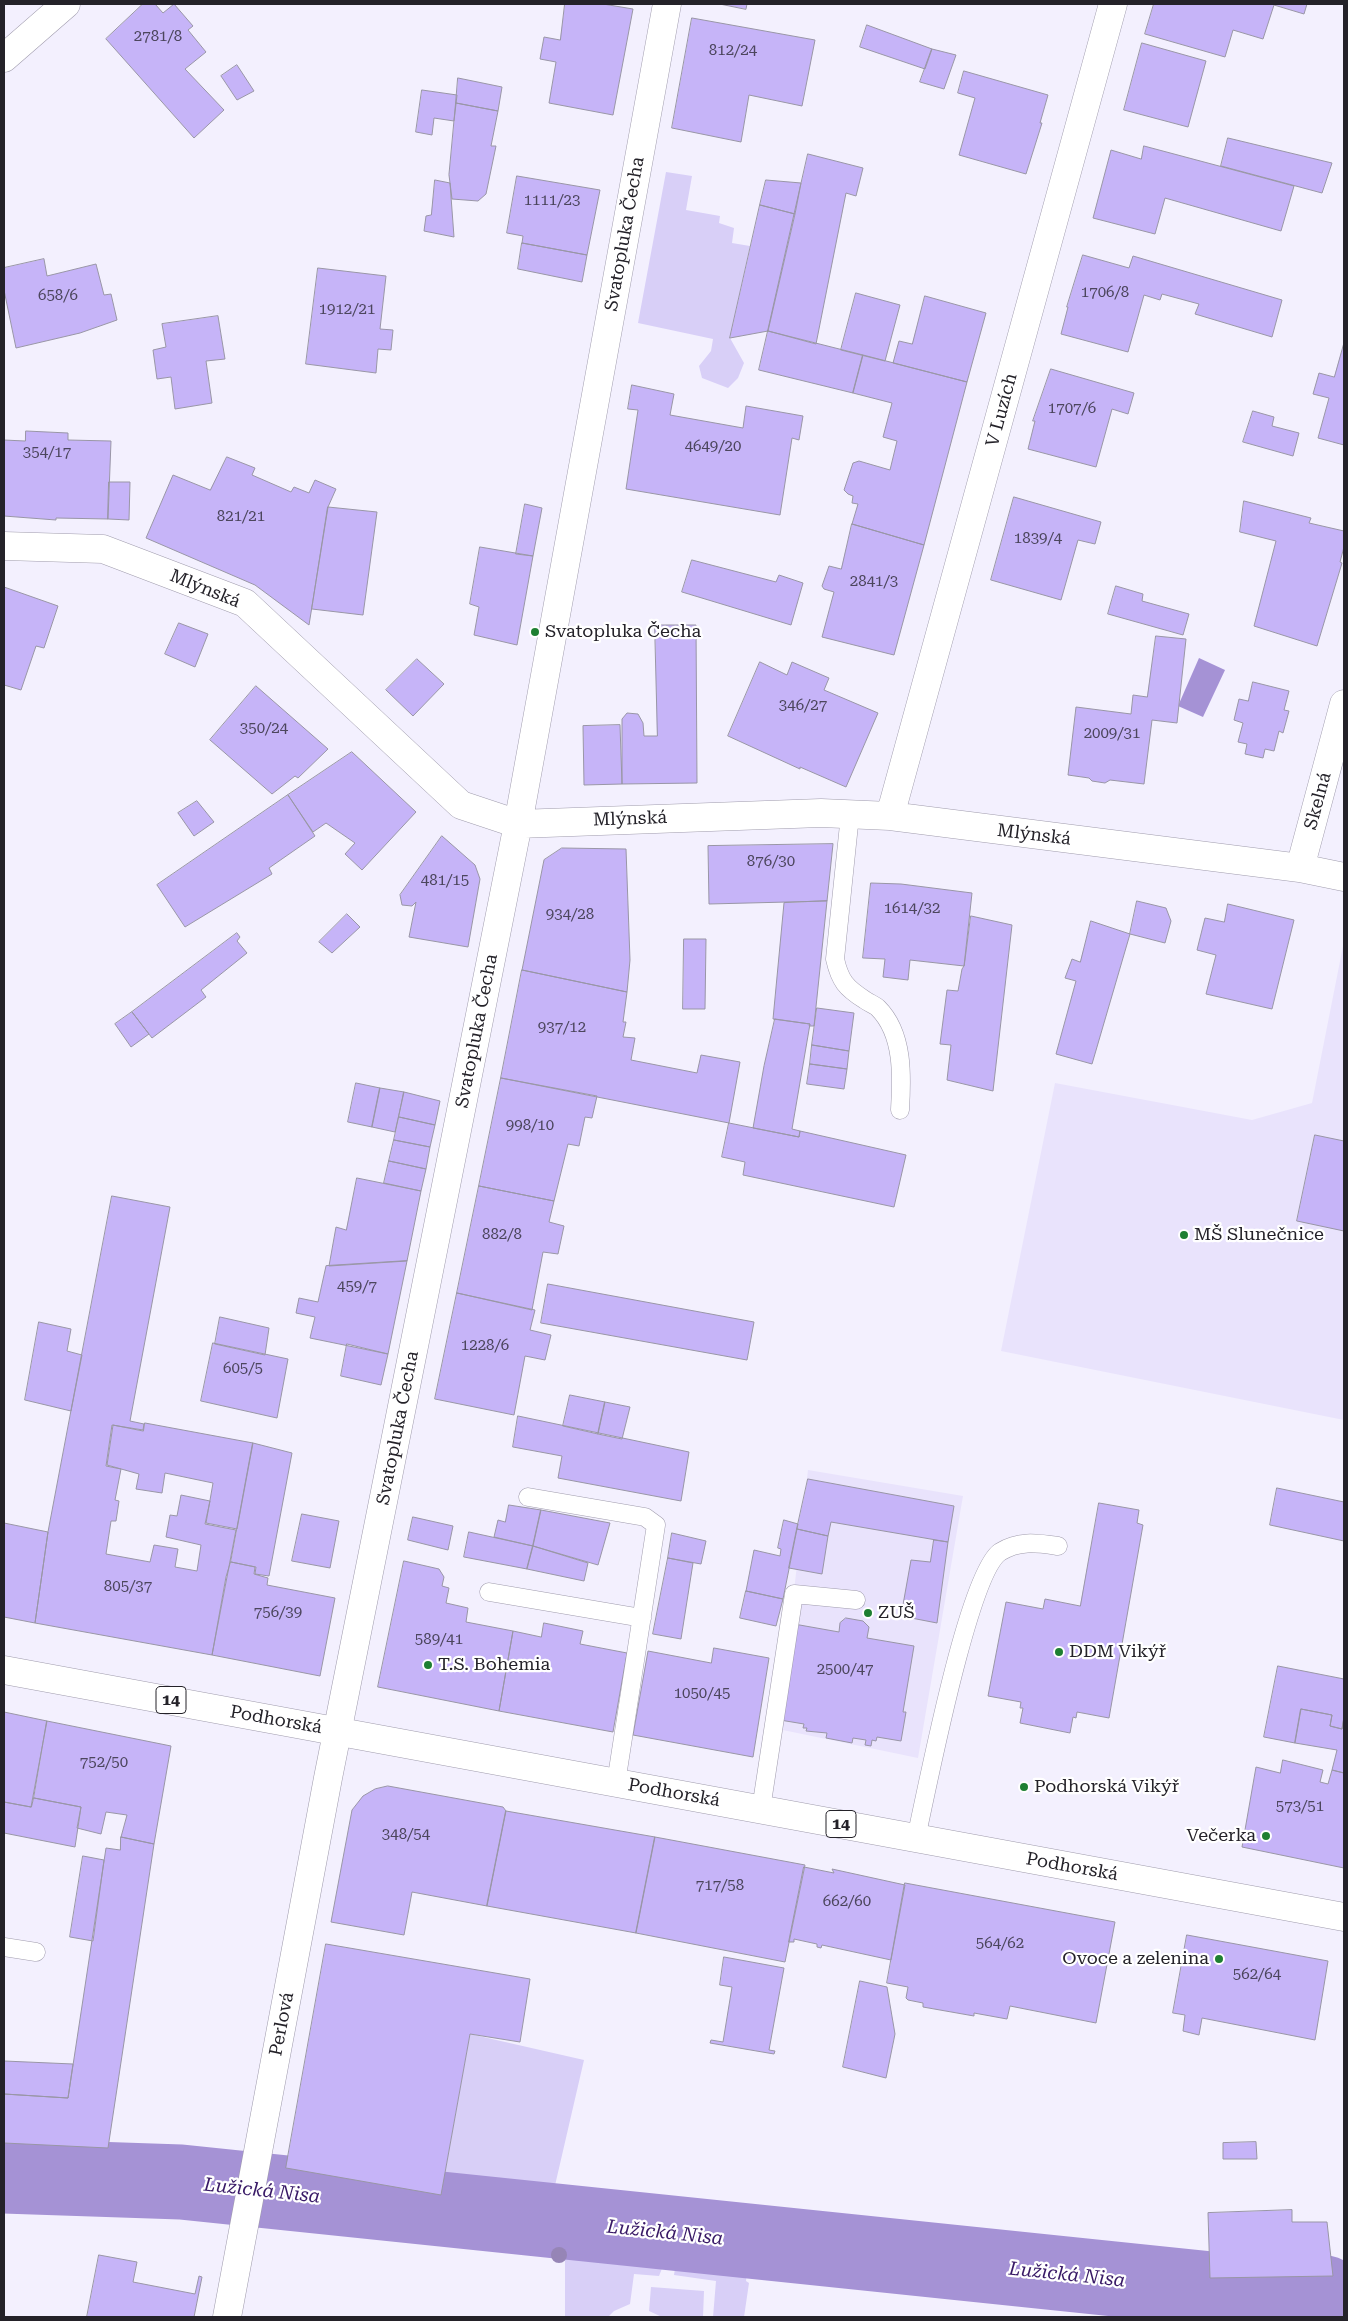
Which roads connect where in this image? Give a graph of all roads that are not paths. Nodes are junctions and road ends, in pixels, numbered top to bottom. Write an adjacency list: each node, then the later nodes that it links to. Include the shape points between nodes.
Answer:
1 (66, 4): 4 (street)
2 (667, 4): 9 (street, Svatopluka Čecha)
3 (1113, 4): 8 (street, V Luzích)
4 (4, 58)
5 (4, 546): 9 (street, Mlýnská, via 102,549 245,604 461,805)
6 (1344, 704): 10 (street, Skelná)
7 (850, 815): 8 (street, Mlýnská); 9 (street, Mlýnská); 12 (lane, via 835,959 839,977 851,991 878,1008 891,1027 902,1080)
8 (890, 816): 10 (street, Mlýnská)
9 (518, 824): 19 (street, Svatopluka Čecha)
10 (1300, 868): 11 (street, Mlýnská)
11 (1344, 878)
12 (900, 1110)
13 (528, 1497): 17 (lane, via 645,1517 656,1525)
14 (1058, 1546): 22 (lane, via 1026,1542 1000,1552 990,1563 978,1588 962,1640)
15 (489, 1592): 17 (lane)
16 (856, 1600): 21 (lane, via 794,1594)
17 (642, 1618): 20 (lane)
18 (4, 1670): 19 (street, Podhorská / 14)
19 (338, 1731): 20 (street, Podhorská / 14); 26 (street, Perlová)
20 (616, 1783): 21 (street, Podhorská / 14)
21 (761, 1809): 22 (street, Podhorská / 14)
22 (916, 1838): 23 (street, Podhorská / 14)
23 (1344, 1917)
24 (4, 1947): 25 (lane)
25 (36, 1952)
26 (227, 2317)

